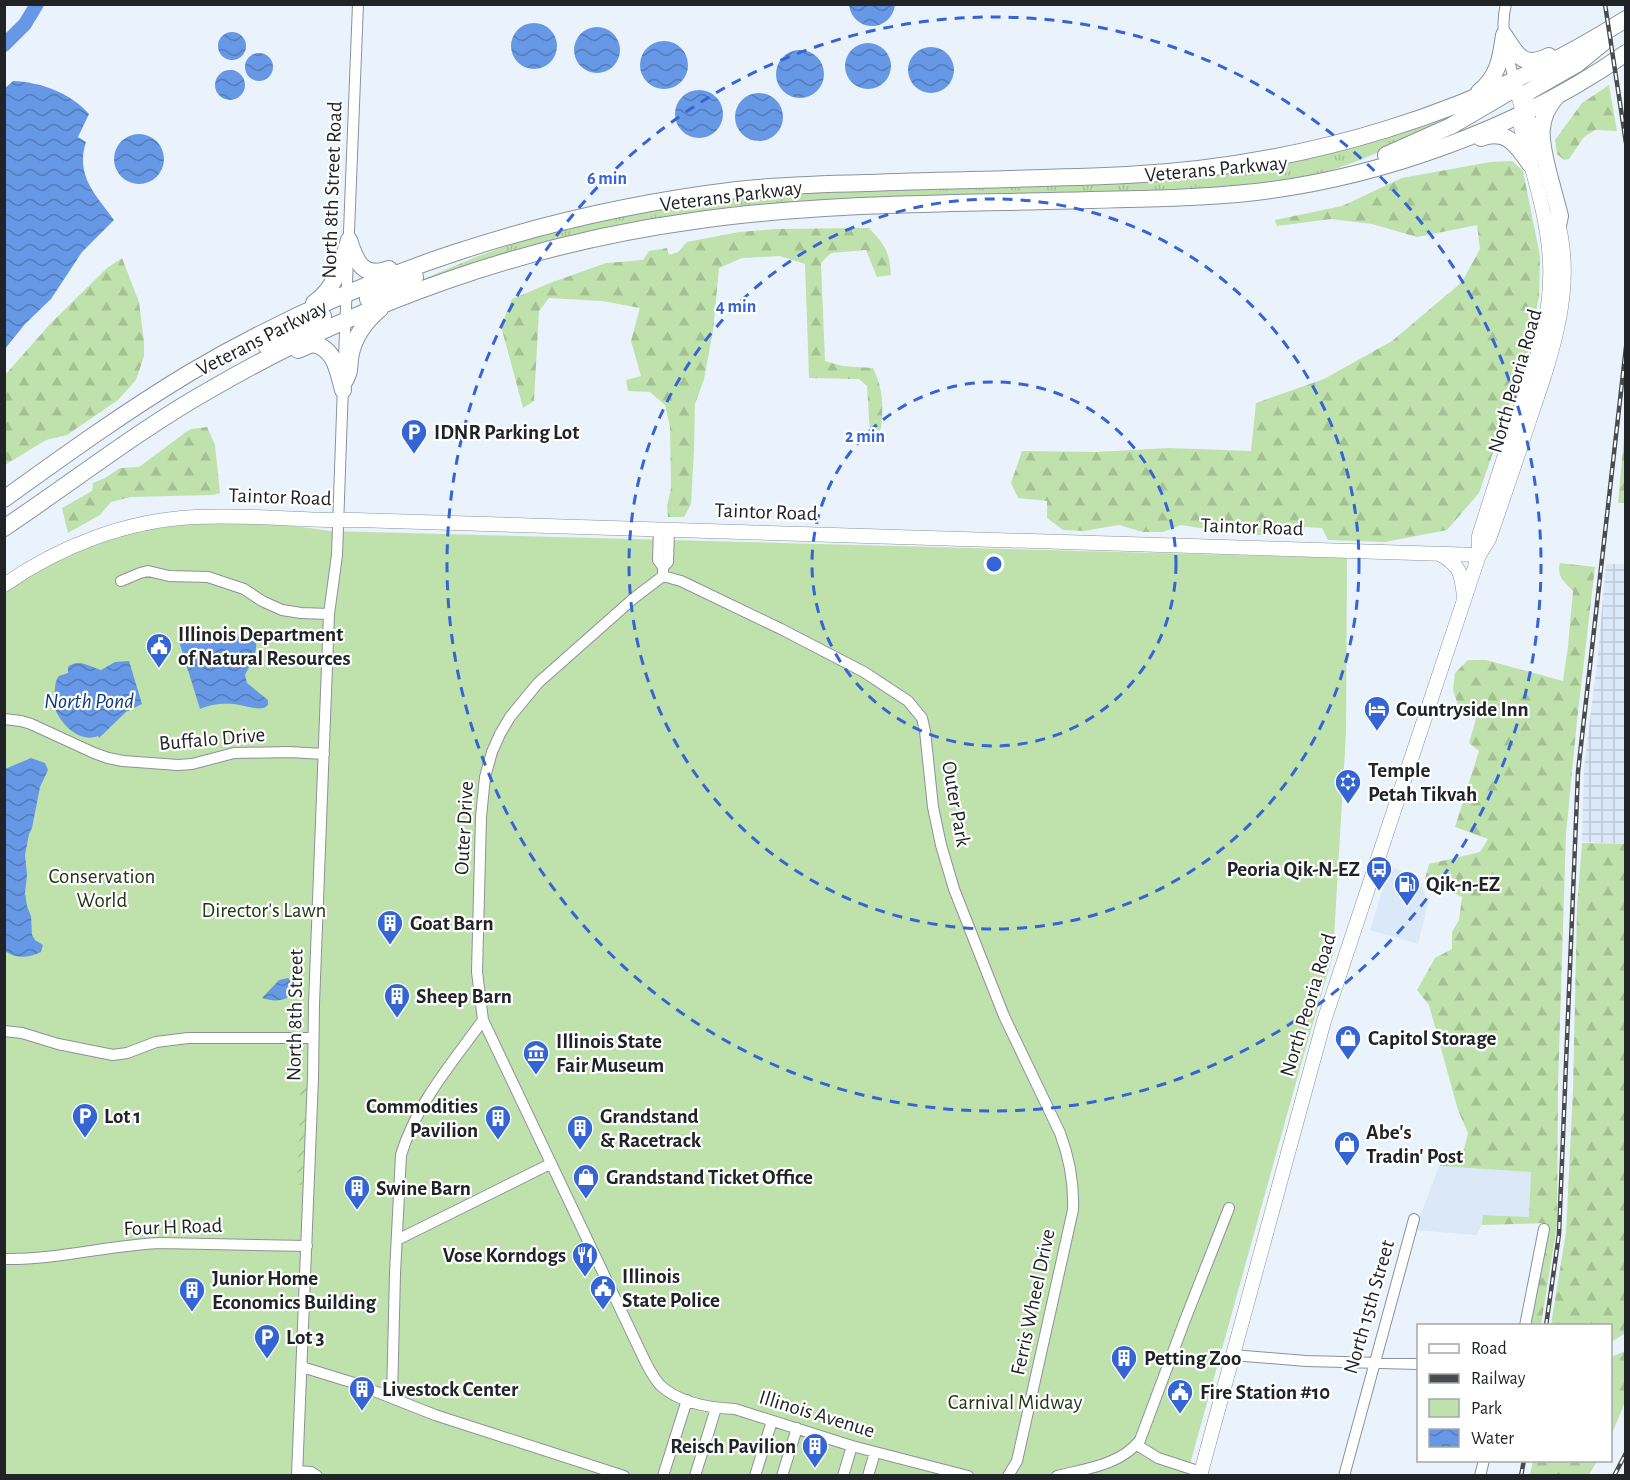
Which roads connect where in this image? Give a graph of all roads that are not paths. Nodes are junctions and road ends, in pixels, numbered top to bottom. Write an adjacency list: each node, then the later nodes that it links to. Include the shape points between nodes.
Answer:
1 (358, 4): 16 (street, North 8th Street Road)
2 (1506, 4): 5 (street)
3 (1626, 19): 6 (highway)
4 (1626, 24): 11 (highway, via 1576,64 1528,92)
5 (1504, 35): 6 (highway, via 1516,54 1533,62 1574,43); 8 (street); 10 (highway, via 1495,72 1487,86)
6 (1585, 44): 8 (highway)
7 (1626, 53): 9 (highway)
8 (1514, 80): 10 (highway, Veterans Parkway); 11 (main road, North Peoria Road); 14 (highway, via 1506,95 1451,126)
9 (1560, 93): 11 (highway); 15 (highway, via 1546,112 1541,138 1560,216)
10 (1467, 102): 17 (highway, Veterans Parkway, via 1357,138 1219,167 1127,175 737,190 608,211)
11 (1523, 112): 12 (main road, North Peoria Road, via 1521,127); 13 (highway, Veterans Parkway, via 1452,143); 15 (main road, North Peoria Road, via 1529,120)
12 (1530, 164): 13 (highway, via 1514,142 1495,134 1411,164); 30 (main road, North Peoria Road, via 1551,263 1547,321 1479,536)
13 (1377, 167): 14 (highway, Veterans Parkway)
14 (1328, 179): 19 (highway, Veterans Parkway, via 1260,191 1191,197 832,207 690,221 541,252)
15 (1558, 225): 30 (main road, North Peoria Road, via 1564,264 1558,328 1489,539)
16 (350, 240): 17 (highway, via 359,264 377,273 459,245); 18 (street, North 8th Street Road); 21 (highway, via 330,286 318,300)
17 (486, 242): 18 (highway, Veterans Parkway); 20 (highway, via 487,248 363,301)
18 (348, 293): 20 (street, North 8th Street Road); 21 (highway, Veterans Parkway); 24 (highway, via 329,312 219,376)
19 (389, 302): 20 (highway, Veterans Parkway); 22 (highway, via 368,320 360,333)
20 (346, 320): 22 (street, North 8th Street Road); 23 (highway, Veterans Parkway)
21 (287, 321): 25 (highway, Veterans Parkway, via 168,386)
22 (343, 387): 23 (highway, via 332,355 312,344 234,383); 26 (street, North 8th Street Road)
23 (212, 388): 24 (highway, Veterans Parkway)
24 (190, 401): 27 (highway, Veterans Parkway)
25 (4, 499)
26 (339, 520): 28 (main road, Taintor Road); 33 (main road, Taintor Road, via 213,516 133,526 57,554); 35 (street, North 8th Street)
27 (4, 528)
28 (664, 530): 29 (main road, Taintor Road); 31 (street, via 658,560)
29 (1440, 554): 30 (main road, Taintor Road); 34 (main road, via 1459,569)
30 (1479, 555): 34 (main road, North Peoria Road)
31 (663, 571): 38 (street, Outer Drive, via 538,683 510,717 492,752 481,818 477,972); 42 (street, Outer Park, via 864,672 908,701 922,718 933,807 951,879 1005,1016 1060,1133)
32 (121, 581): 35 (street, via 148,571 208,577 244,589 282,610)
33 (4, 585)
34 (1464, 599): 50 (main road, North Peoria Road, via 1324,1022)
35 (329, 614): 37 (street, North 8th Street)
36 (4, 719): 37 (street, Buffalo Drive, via 31,724 94,753 123,761 179,765 234,753)
37 (324, 754): 40 (street, North 8th Street)
38 (483, 1020): 41 (street, Outer Drive); 46 (street, via 437,1084 406,1138 401,1155)
39 (4, 1031): 40 (street, via 113,1055 156,1042 188,1038)
40 (313, 1038): 47 (street, North 8th Street)
41 (550, 1164): 46 (street); 54 (street, Outer Drive)
42 (1069, 1169): 74 (street, Ferris Wheel Drive, via 1073,1210 1017,1461)
43 (1229, 1208): 60 (street)
44 (1414, 1219): 51 (street, North 15th Street)
45 (1544, 1229): 49 (street)
46 (397, 1240): 55 (street)
47 (307, 1246): 48 (street, Four H Road, via 161,1243); 53 (street, North 8th Street)
48 (4, 1259)
49 (1525, 1324)
50 (1233, 1355): 51 (street); 65 (main road, North Peoria Road)
51 (1374, 1362): 52 (street); 76 (street, North 15th Street)
52 (1417, 1364)
53 (302, 1367): 55 (street); 63 (street, North 8th Street)
54 (659, 1384): 56 (street, Illinois Avenue)
55 (392, 1398): 66 (street)
56 (687, 1400): 57 (street, Illinois Avenue); 67 (street)
57 (716, 1408): 58 (street, Illinois Avenue, via 735,1409); 68 (street)
58 (772, 1421): 59 (street, Illinois Avenue); 69 (street)
59 (797, 1428): 61 (street, Illinois Avenue); 70 (street)
60 (1137, 1445): 65 (street, via 1158,1458); 75 (street, via 1111,1461)
61 (852, 1446): 62 (street, Illinois Avenue); 71 (street)
62 (875, 1452): 72 (street); 73 (street, Illinois Avenue)
63 (297, 1473): 64 (street)
64 (313, 1474)
65 (1201, 1474)
66 (621, 1475)
67 (663, 1476)
68 (695, 1476)
69 (755, 1476)
70 (782, 1476)
71 (843, 1476)
72 (868, 1476)
73 (968, 1476)
74 (1008, 1476)
75 (1057, 1476)
76 (1344, 1476)

